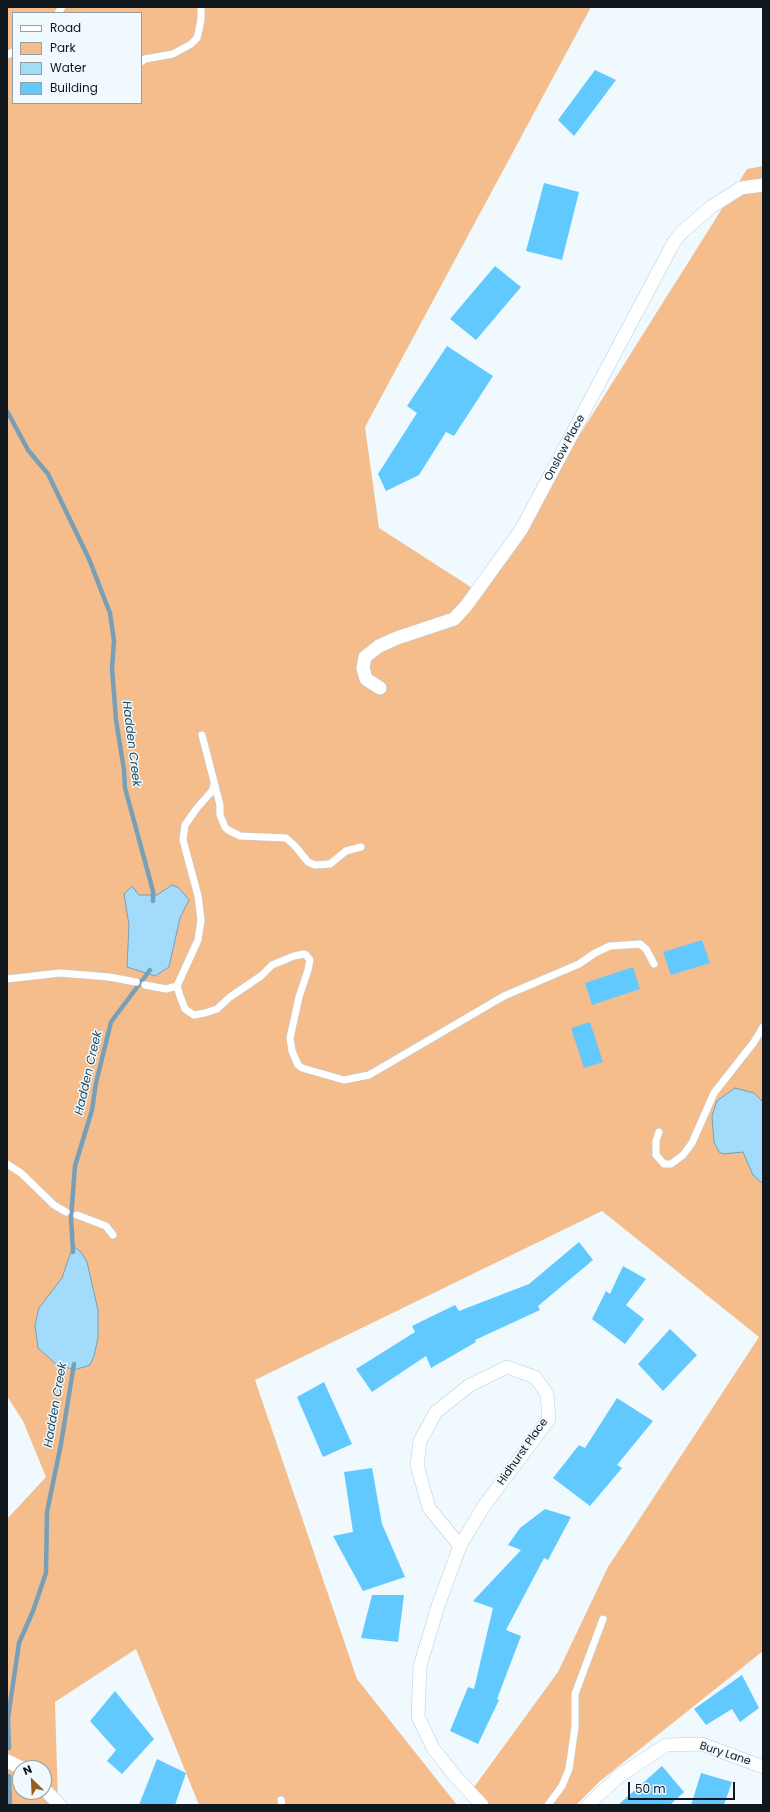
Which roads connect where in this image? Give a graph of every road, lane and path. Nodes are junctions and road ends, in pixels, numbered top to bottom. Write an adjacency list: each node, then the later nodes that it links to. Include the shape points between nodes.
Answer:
1 (201, 7): 2 (lane, via 200,30 191,44 173,54)
2 (142, 61)
3 (763, 185): 4 (street, Onslow Place, via 741,188 717,203 674,242 521,530 454,619 397,638 379,646 365,657 363,668 366,679)
4 (380, 688)
5 (202, 735): 6 (lane)
6 (214, 785): 7 (lane, via 225,827 235,835 286,838 308,862 315,865 330,864 346,851); 12 (lane, via 188,821 184,832 183,840 198,896 201,920 198,940)
7 (361, 847)
8 (654, 964): 12 (lane, via 646,949 640,944 610,946 575,966 504,996 375,1072 360,1078 344,1080 302,1068 295,1060 290,1044 298,997 310,960 306,955 294,956 272,965 217,1009 205,1013 194,1015 185,1009)
9 (7, 979): 10 (lane, via 60,973)
10 (136, 982)
11 (145, 985): 12 (lane, via 166,989)
12 (177, 986)
13 (763, 1027): 14 (lane, via 714,1093 684,1155 671,1164 664,1164 656,1155)
14 (658, 1132)
15 (7, 1164): 16 (lane, via 21,1173 54,1205)
16 (66, 1212)
17 (76, 1215): 18 (lane, via 106,1226)
18 (113, 1235)
19 (460, 1546): 19 (street, Hidhurst Place, via 429,1508 417,1465 420,1441 436,1412 470,1385 507,1367 535,1377 547,1394 549,1419 484,1506); 24 (street, Hidhurst Place, via 420,1666 418,1717 433,1748)
20 (603, 1619): 25 (lane, via 575,1694 575,1727 569,1768 562,1786)
21 (763, 1767): 26 (street, Bury Lane, via 702,1744 666,1745 619,1776)
22 (52, 1797): 23 (street)
23 (60, 1805)
24 (482, 1805)
25 (548, 1805)
26 (588, 1805)

